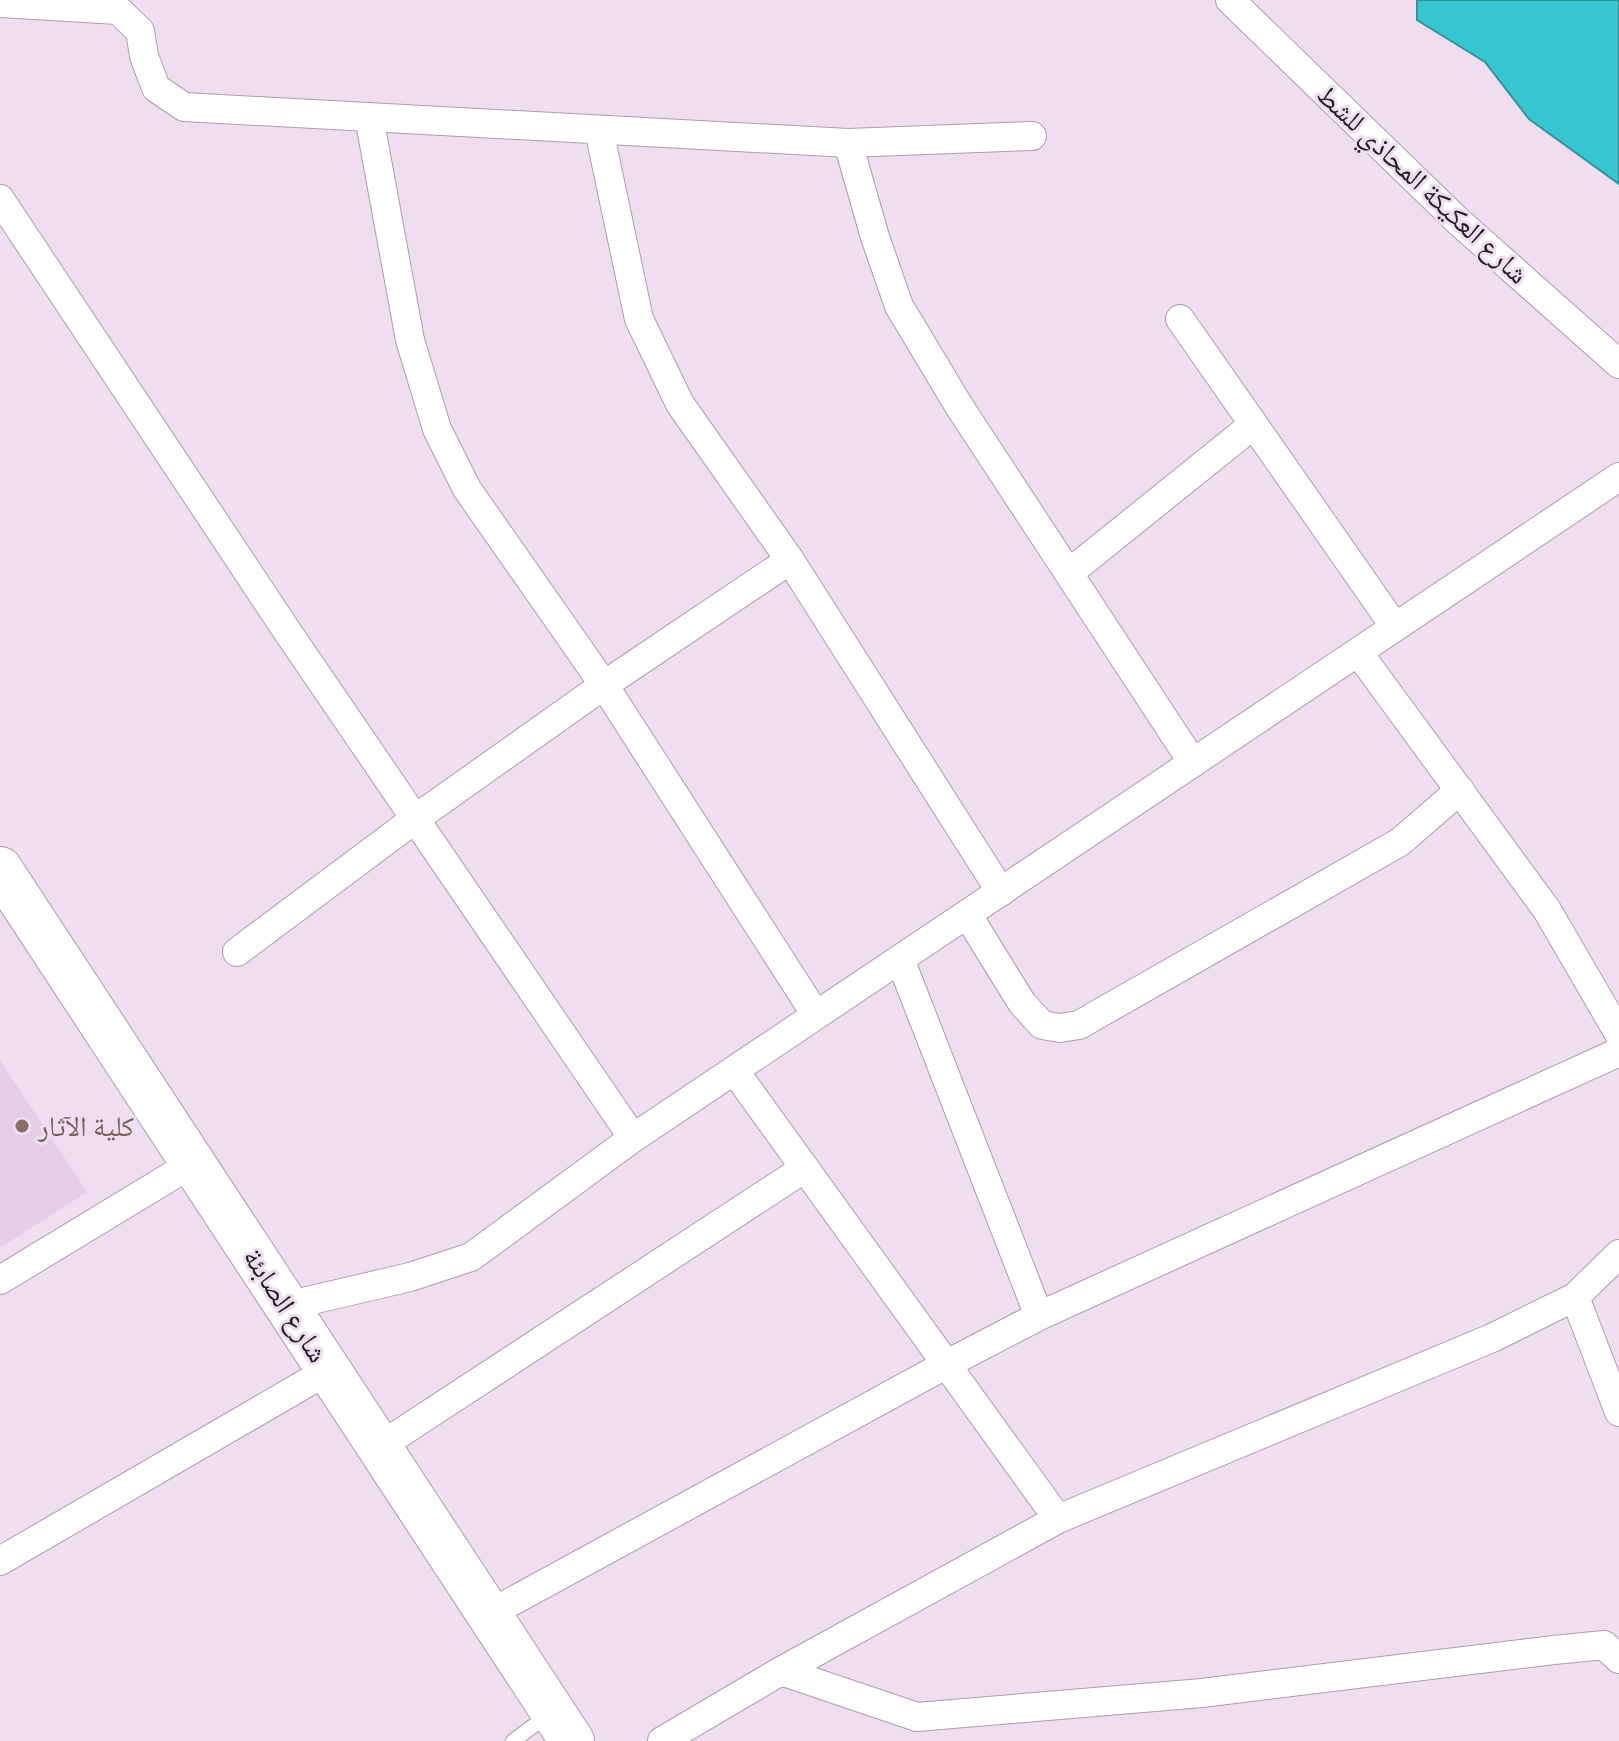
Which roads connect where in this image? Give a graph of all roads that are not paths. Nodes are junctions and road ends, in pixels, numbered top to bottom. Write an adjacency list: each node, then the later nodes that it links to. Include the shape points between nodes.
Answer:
1 (1230, 0): 9 (street, شارع العكيكة المحاذي للشط, via 1458,221)
2 (0, 3): 3 (street, via 118,10 140,31 156,88 184,107)
3 (369, 117): 4 (street); 16 (street, via 410,340 437,429 467,489)
4 (599, 130): 6 (street); 12 (street, via 639,319 680,404)
5 (1032, 136): 6 (street)
6 (848, 143): 13 (street, via 899,306)
7 (0, 199): 19 (street)
8 (1180, 319): 10 (street)
9 (1619, 364)
10 (1253, 425): 13 (street); 14 (street)
11 (1619, 477): 14 (street)
12 (790, 560): 16 (street); 21 (street)
13 (1069, 573): 17 (street)
14 (1395, 627): 15 (street)
15 (1358, 652): 17 (street); 18 (street)
16 (604, 685): 19 (street); 25 (street)
17 (1193, 763): 21 (street)
18 (1460, 790): 22 (street, via 1400,842 1079,1025 1042,1025 1022,1003); 26 (street, via 1547,910)
19 (415, 819): 23 (street); 29 (street)
20 (0, 869): 30 (main road, شارع الصابئة)
21 (1001, 892): 22 (street)
22 (967, 914): 24 (street)
23 (237, 952)
24 (900, 959): 25 (street); 36 (street)
25 (816, 1015): 28 (street)
26 (1619, 1034)
27 (1619, 1052): 36 (street)
28 (734, 1070): 29 (street); 31 (street)
29 (633, 1138): 35 (street, via 471,1257)
30 (193, 1163): 33 (street); 35 (main road, شارع الصابئة)
31 (805, 1168): 37 (street); 40 (street)
32 (1619, 1254): 34 (street)
33 (0, 1280)
34 (1575, 1297): 39 (street); 41 (street, via 1492,1338)
35 (286, 1306): 38 (main road, شارع الصابئة)
36 (1039, 1316): 37 (street)
37 (947, 1364): 41 (street); 43 (street)
38 (329, 1370): 40 (main road, شارع الصابئة); 42 (street)
39 (1619, 1412)
40 (379, 1447): 43 (main road, شارع الصابئة)
41 (1058, 1519): 45 (street)
42 (0, 1561)
43 (489, 1614): 46 (main road, شارع الصابئة)
44 (1619, 1659): 47 (street, via 1604,1645 1579,1647)
45 (781, 1671): 47 (street); 49 (street)
46 (562, 1726): 48 (lane)
47 (921, 1729)
48 (513, 1741)
49 (662, 1741)

